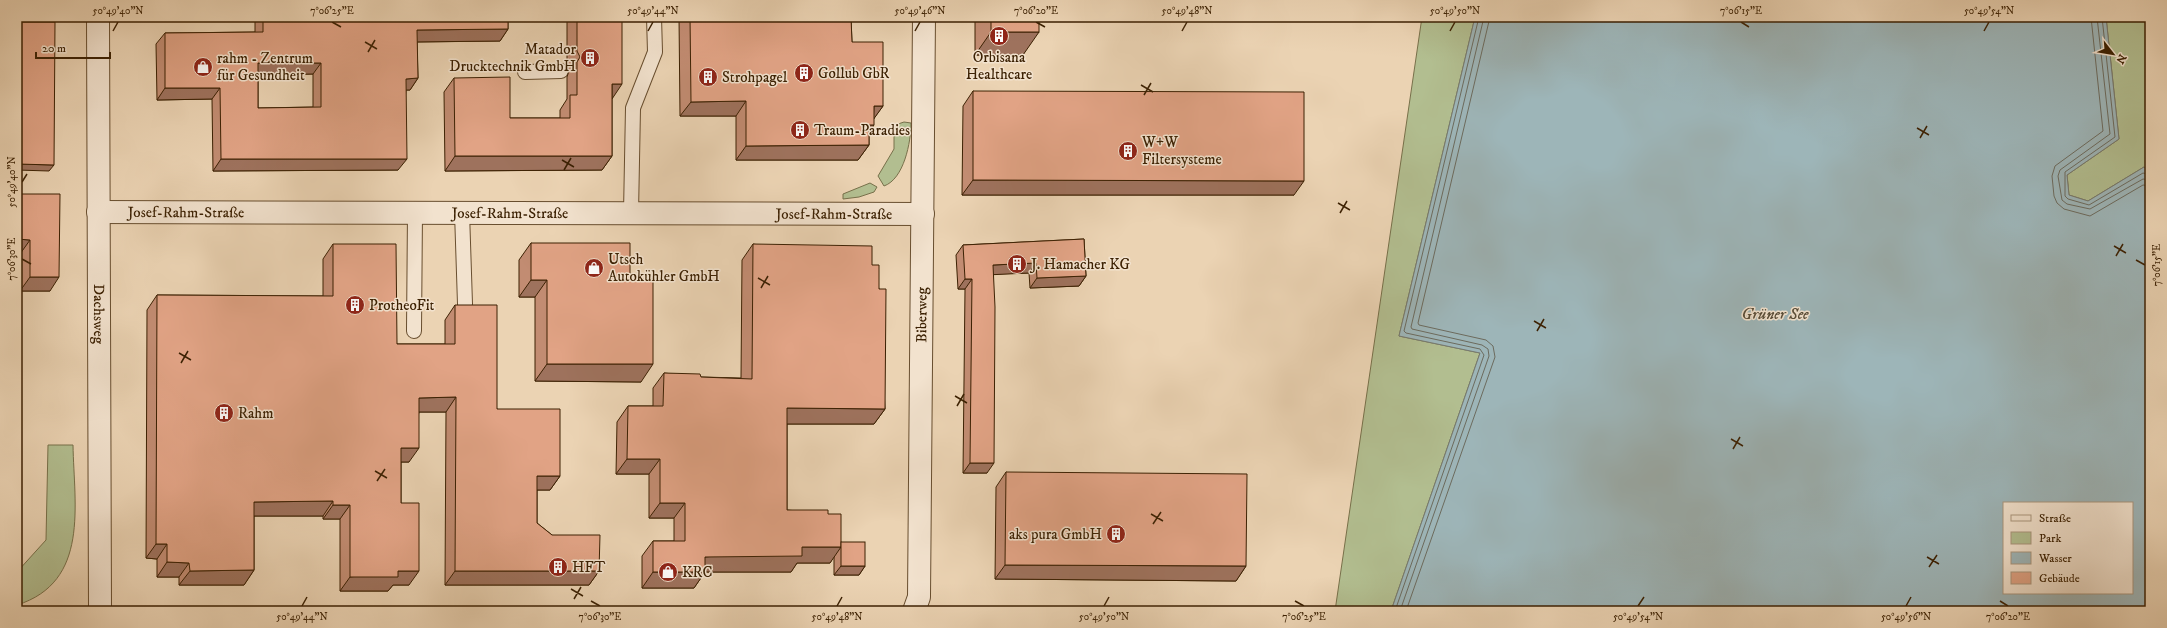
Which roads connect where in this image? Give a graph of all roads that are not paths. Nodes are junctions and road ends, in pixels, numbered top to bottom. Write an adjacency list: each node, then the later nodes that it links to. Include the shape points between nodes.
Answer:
1 (98, 17): 6 (street, Dachsweg)
2 (654, 17): 9 (lane, via 655,52 633,108)
3 (924, 17): 10 (street, Biberweg)
4 (561, 71): 5 (lane)
5 (525, 72)
6 (98, 212): 7 (street, Josef-Rahm-Straße); 13 (street, Dachsweg)
7 (414, 212): 8 (street, Josef-Rahm-Straße); 12 (lane)
8 (462, 212): 9 (street, Josef-Rahm-Straße); 11 (lane)
9 (631, 213): 10 (street, Josef-Rahm-Straße)
10 (922, 214): 14 (street, Biberweg, via 919,597)
11 (464, 304)
12 (414, 331)
13 (100, 611)
14 (914, 611)

